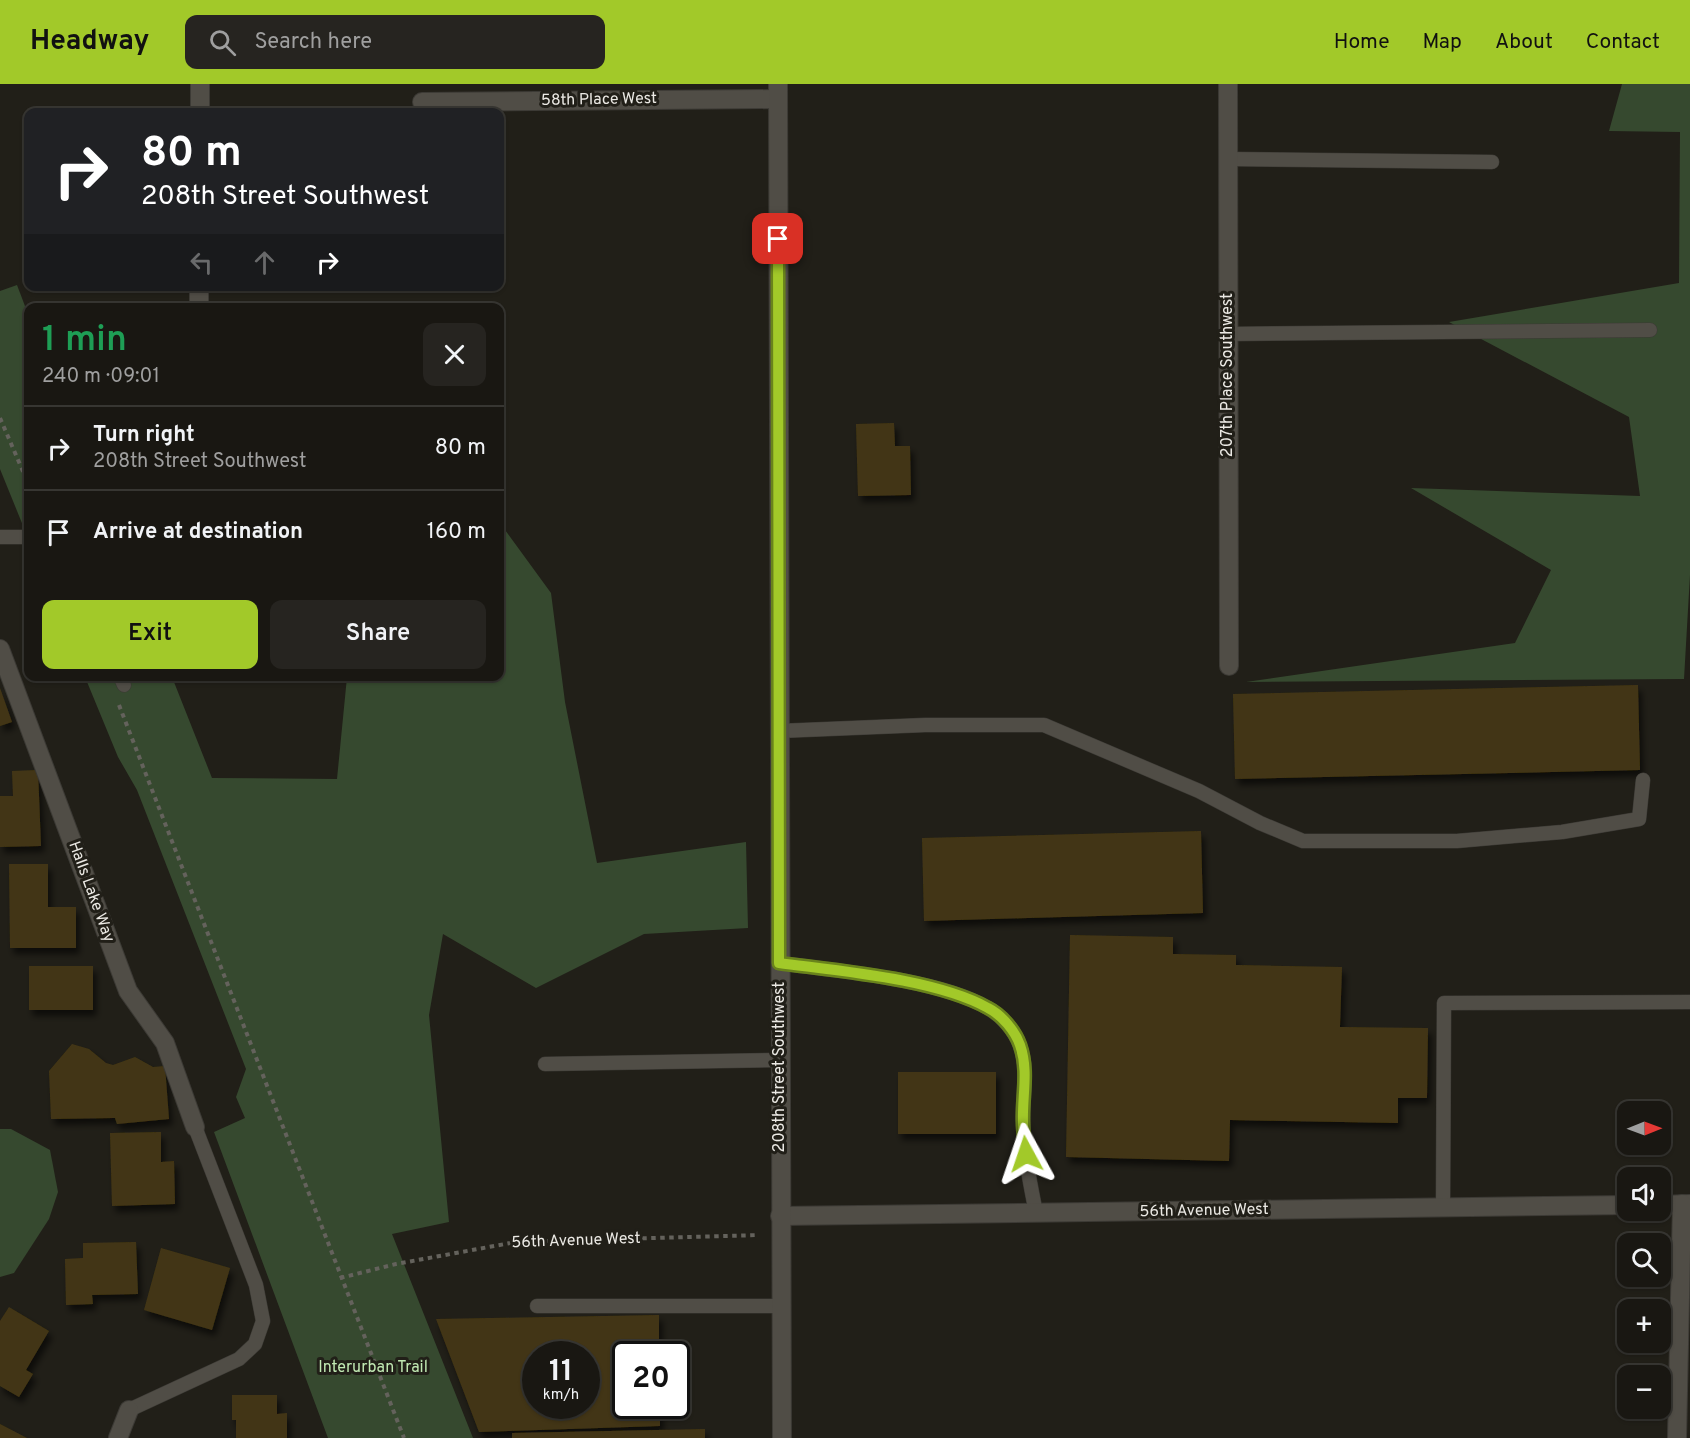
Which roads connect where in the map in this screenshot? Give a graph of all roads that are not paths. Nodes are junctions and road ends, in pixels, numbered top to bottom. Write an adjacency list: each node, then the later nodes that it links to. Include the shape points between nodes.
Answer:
1 (200, 84): 5 (street)
2 (1228, 84): 6 (street, 207th Place Southwest)
3 (778, 91): 4 (street, 58th Place West); 14 (street, 208th Street Southwest)
4 (422, 102)
5 (200, 108)
6 (1228, 159): 7 (lane); 9 (street, 207th Place Southwest)
7 (1492, 162)
8 (1650, 330): 9 (lane)
9 (1228, 334): 13 (street, 207th Place Southwest)
10 (0, 537): 11 (lane)
11 (24, 537)
12 (0, 649): 20 (street, Halls Lake Way, via 128,991 165,1043)
13 (1229, 666)
14 (778, 731): 15 (lane, via 1044,725 1199,791 1303,841 1457,841 1562,832 1639,819); 16 (street, 208th Street Southwest)
15 (1643, 780)
16 (779, 963): 18 (street, 208th Street Southwest); 25 (lane, via 882,978 961,996 989,1008 1007,1023 1020,1045 1026,1081 1023,1121)
17 (1690, 1002): 24 (lane, via 1444,1003)
18 (779, 1060): 19 (lane); 26 (street, 208th Street Southwest)
19 (545, 1064)
20 (195, 1127): 29 (lane, via 256,1285 263,1320 255,1344 238,1359)
21 (1686, 1204): 23 (street); 32 (street)
22 (1617, 1205): 24 (street, 56th Avenue West)
23 (1671, 1205)
24 (1443, 1208): 25 (street, 56th Avenue West)
25 (1036, 1213): 26 (street, 56th Avenue West)
26 (780, 1226): 28 (street, 208th Street Southwest)
27 (537, 1306): 28 (lane)
28 (781, 1306): 31 (street, 208th Street Southwest)
29 (129, 1410): 30 (street)
30 (118, 1438)
31 (782, 1438)
32 (1677, 1438)

